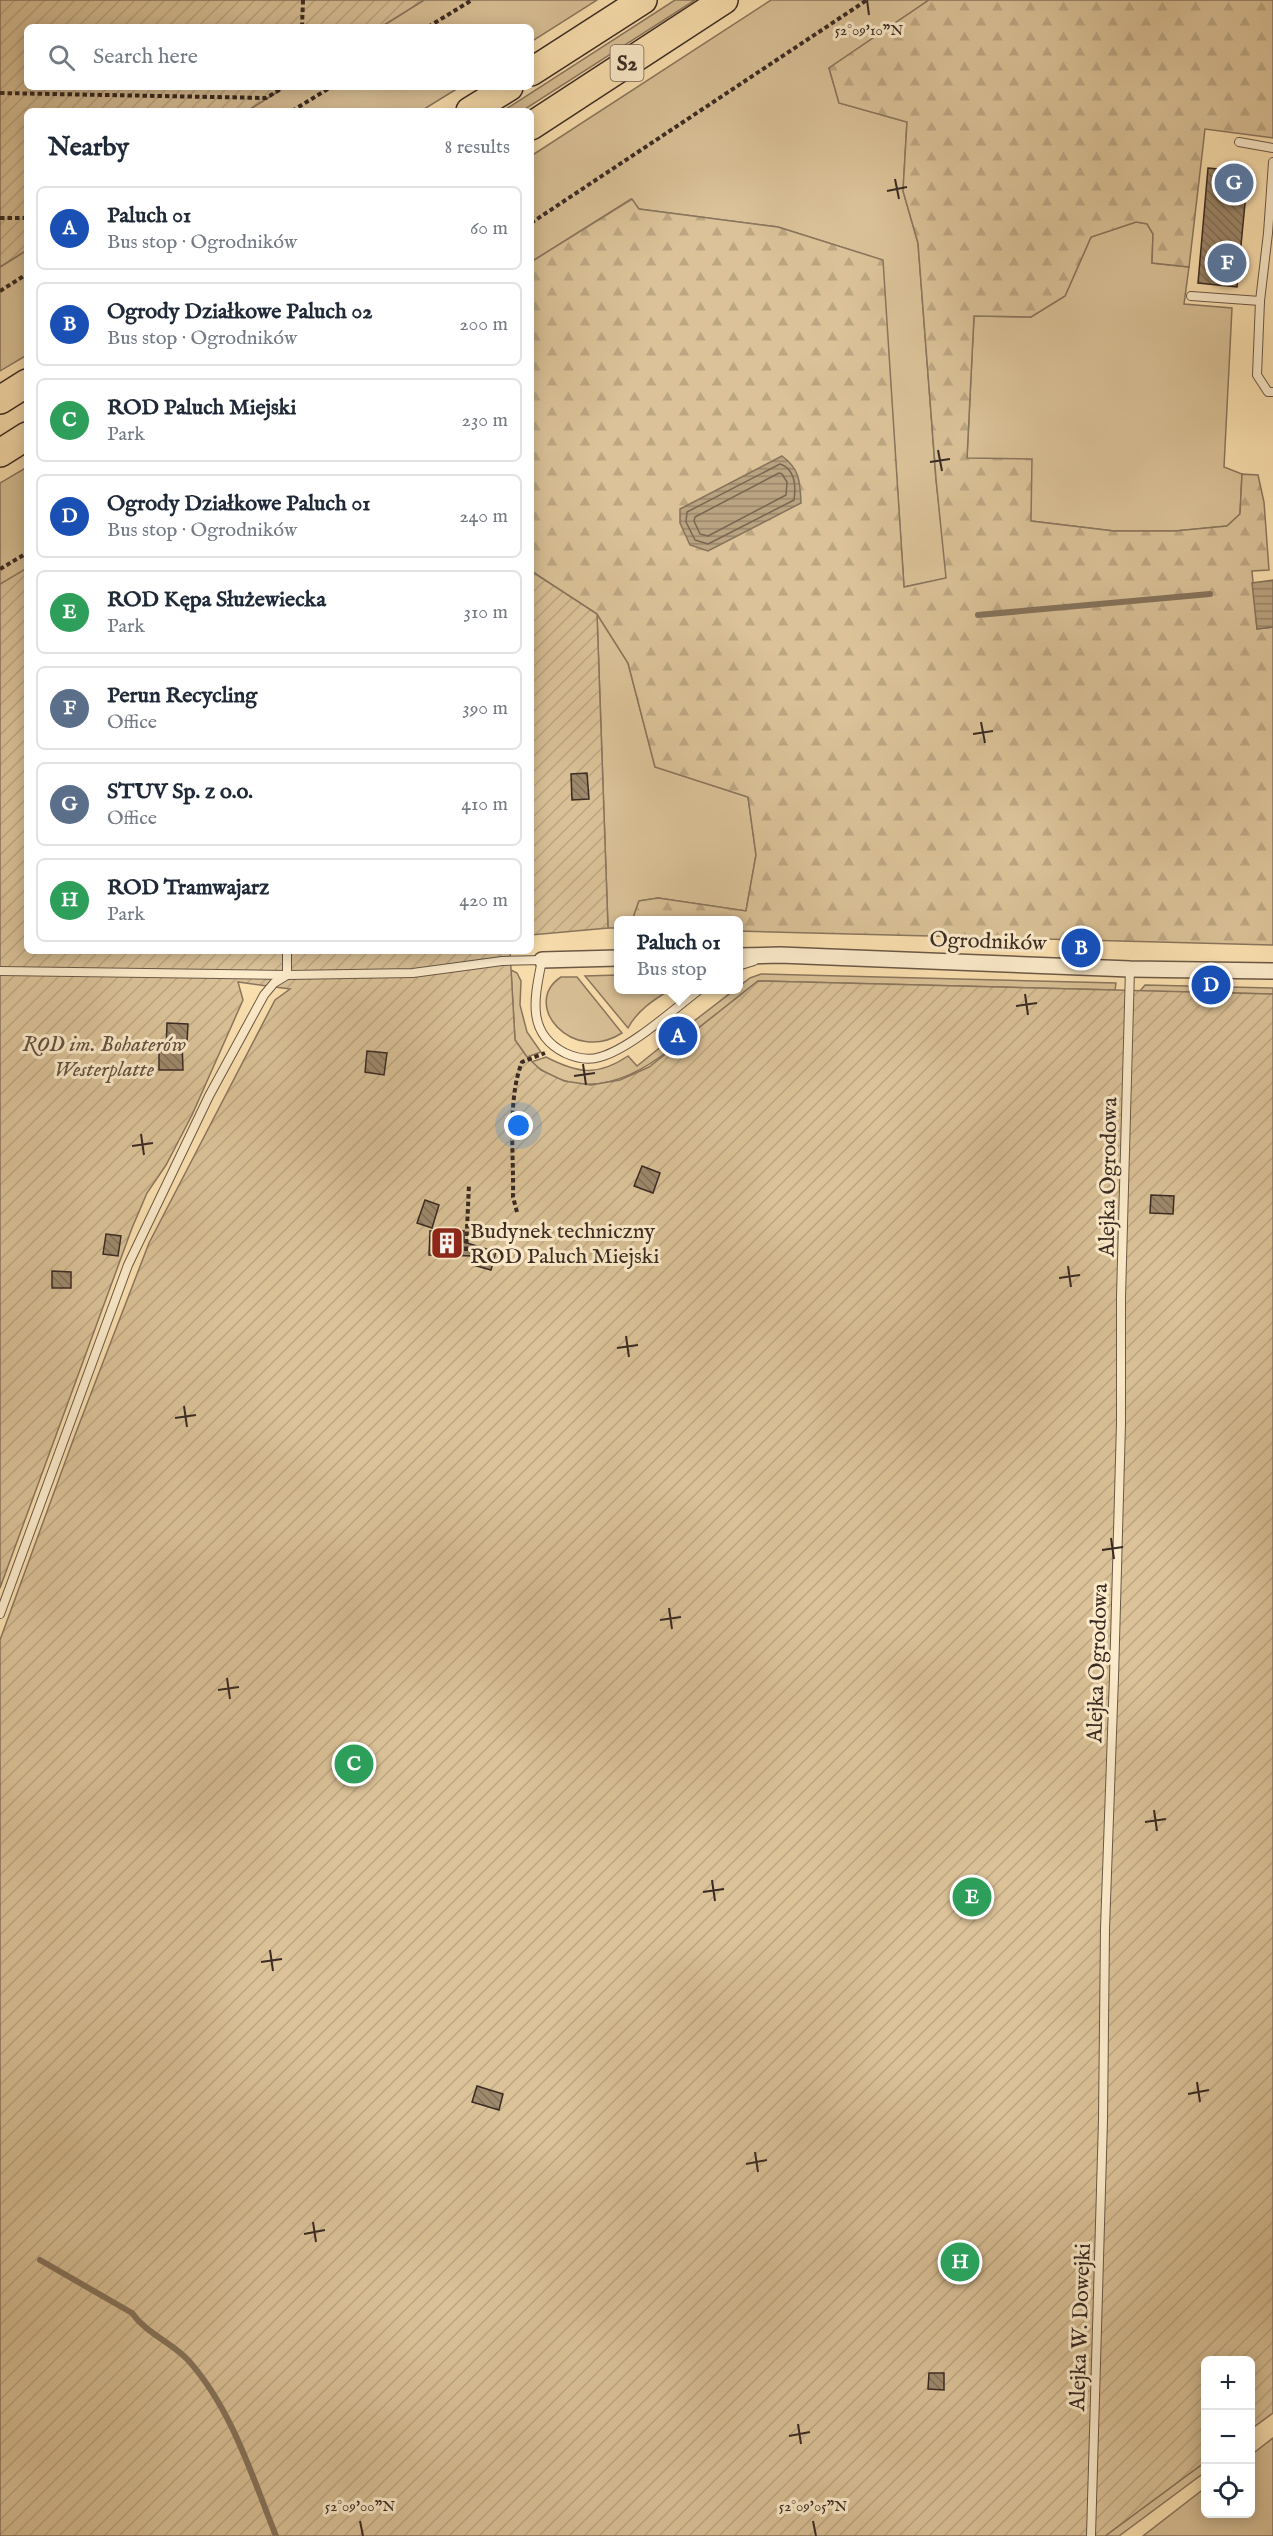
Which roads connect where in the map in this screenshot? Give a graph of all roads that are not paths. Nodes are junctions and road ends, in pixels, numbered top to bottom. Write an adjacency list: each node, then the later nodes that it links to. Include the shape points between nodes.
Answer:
1 (643, 0): 3 (highway, S2)
2 (724, 0): 6 (highway, S2)
3 (534, 70)
4 (503, 90): 5 (highway)
5 (475, 108)
6 (534, 124)
7 (1239, 142): 8 (lane)
8 (1273, 148)
9 (1273, 162): 10 (lane)
10 (1271, 233): 12 (lane)
11 (1191, 296): 12 (lane)
12 (1260, 301): 14 (lane, via 1257,375 1268,392)
13 (24, 385): 15 (highway)
14 (1273, 392)
15 (0, 400)
16 (24, 438): 17 (highway)
17 (0, 453)
18 (287, 954): 27 (lane)
19 (780, 955): 20 (street, Ogrodników); 23 (lane); 24 (street, Ogrodników)
20 (743, 956)
21 (614, 958): 22 (street)
22 (542, 960): 27 (lane, via 413,973); 28 (lane, via 534,1001 537,1023 554,1047 577,1059 600,1058 622,1047)
23 (743, 965)
24 (1130, 969): 26 (street, Ogrodników); 30 (lane, Alejka Ogrodowa)
25 (0, 971): 27 (lane)
26 (1273, 971)
27 (287, 975): 29 (lane, via 264,995 209,1096 128,1265)
28 (694, 994)
29 (0, 1614)
30 (1103, 2120): 31 (lane, Alejka W. Dowejki)
31 (1091, 2536)

